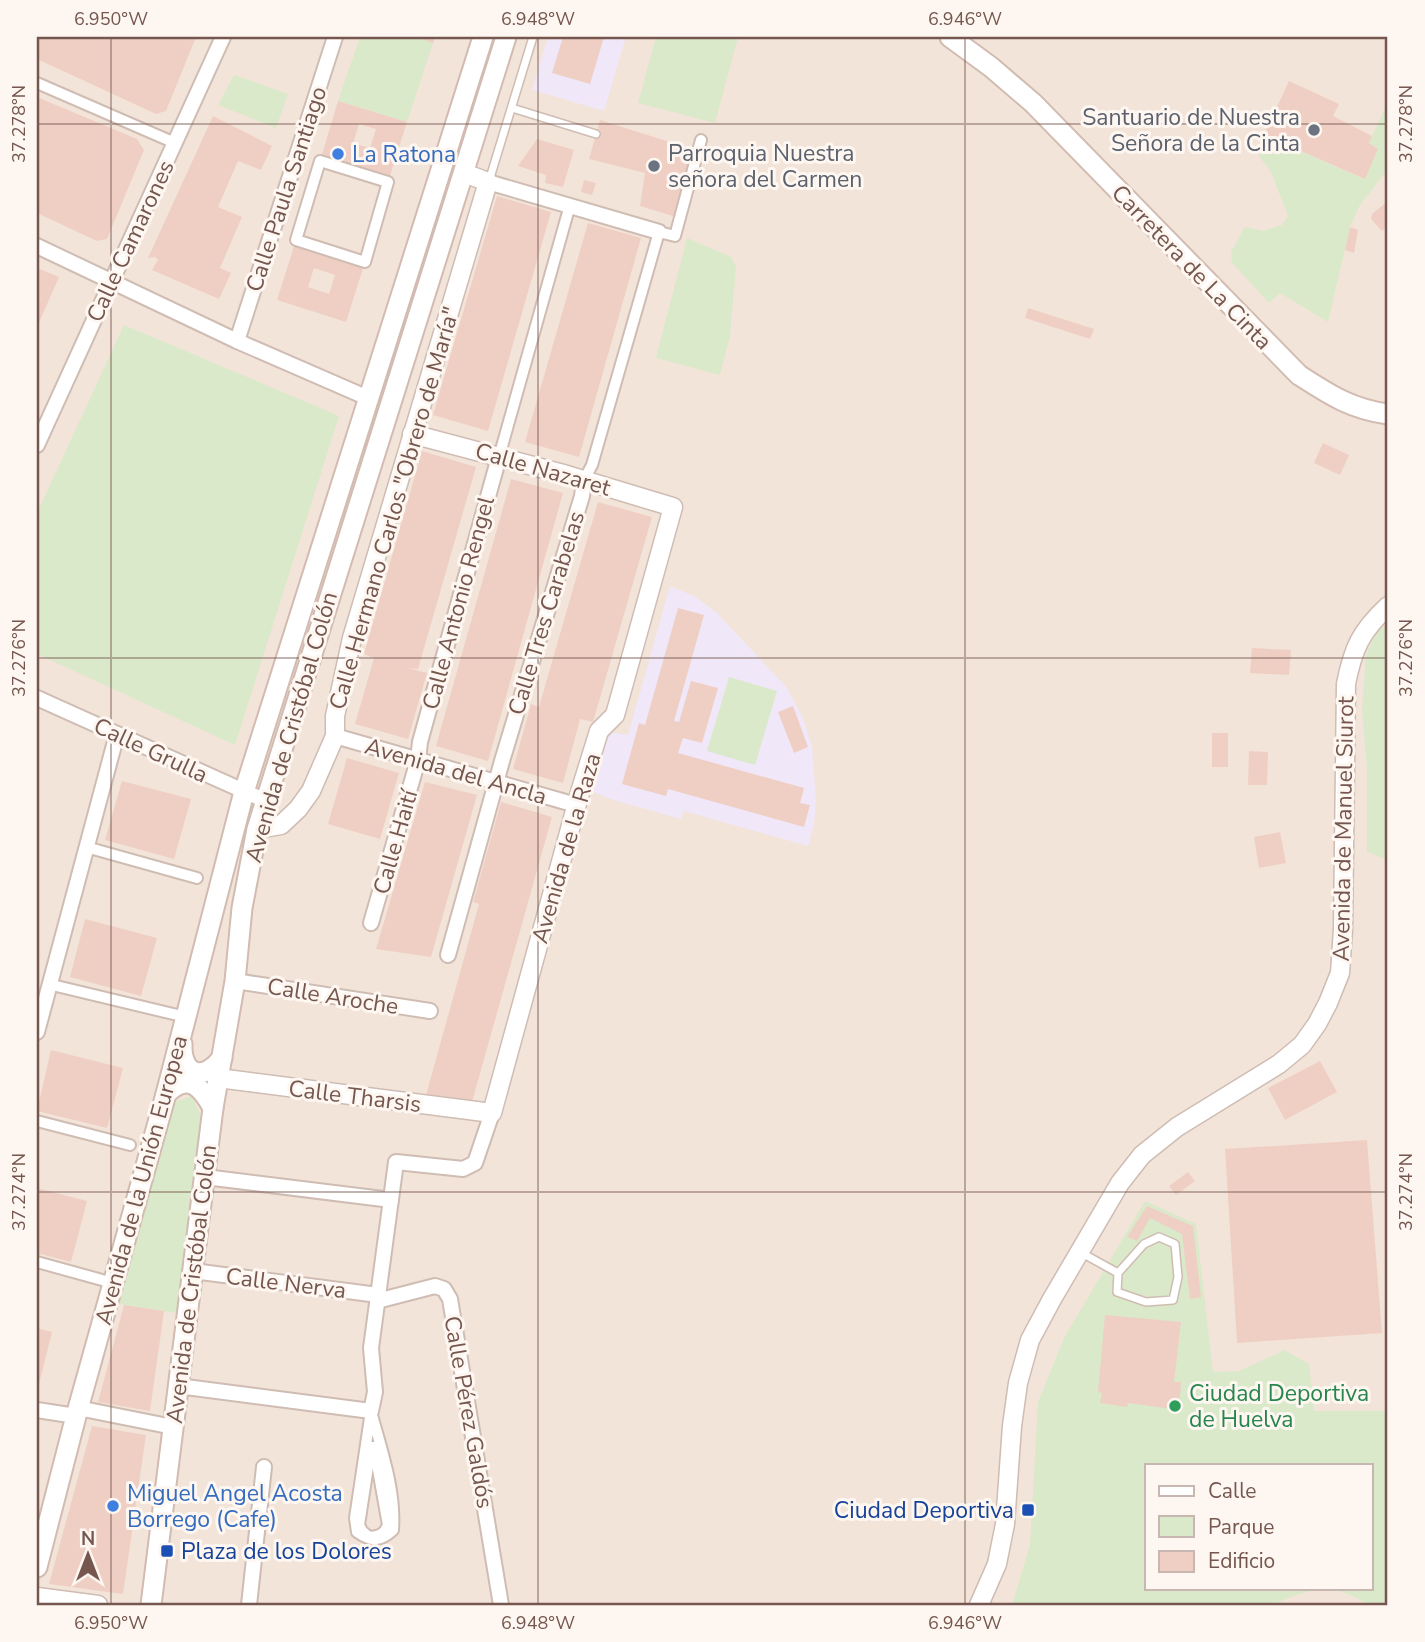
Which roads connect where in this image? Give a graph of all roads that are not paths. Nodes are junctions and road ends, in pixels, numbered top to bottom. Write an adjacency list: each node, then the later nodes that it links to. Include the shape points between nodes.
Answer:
1 (223, 37): 11 (street, Calle Camarones)
2 (335, 37): 19 (street, Calle Paula Santiago)
3 (483, 37): 20 (main road, Avenida de Cristóbal Colón)
4 (506, 37): 12 (main road, Avenida de Cristóbal Colón)
5 (533, 37): 8 (lane)
6 (950, 37): 21 (main road, Carretera de La Cinta, via 1033,103 1299,375 1336,399)
7 (37, 83): 11 (street)
8 (512, 108): 9 (lane); 13 (lane)
9 (596, 134)
10 (701, 140): 15 (street, via 675,236)
11 (175, 144): 18 (street, Calle Camarones)
12 (464, 173): 13 (street); 34 (main road, Avenida de Cristóbal Colón)
13 (488, 182): 14 (street); 22 (street, Calle Hermano Carlos "Obrero de María")
14 (570, 205): 15 (street); 24 (street, Calle Antonio Rengel)
15 (659, 232): 25 (street, Calle Tres Carabelas)
16 (296, 240): 16 (street, via 320,160 388,182 365,261)
17 (37, 246): 18 (street)
18 (113, 280): 19 (street); 23 (street, Calle Camarones)
19 (237, 341): 20 (street)
20 (368, 398): 33 (main road, Avenida de Cristóbal Colón)
21 (1388, 414)
22 (412, 434): 24 (street, Calle Nazaret); 30 (street, Calle Hermano Carlos "Obrero de María", via 352,638)
23 (37, 445)
24 (499, 457): 25 (street, Calle Nazaret); 31 (street, Calle Antonio Rengel)
25 (584, 480): 26 (street, Calle Nazaret); 32 (street, Calle Tres Carabelas)
26 (673, 507): 35 (street, Avenida de la Raza, via 615,715 599,731)
27 (1388, 606): 55 (street, Avenida de Manuel Siurot, via 1357,642 1346,684 1343,929 1340,973 1328,1003 1302,1045 1279,1064 1177,1127 1142,1155)
28 (37, 698): 29 (street, Calle Grulla)
29 (117, 734): 33 (street, Calle Grulla); 37 (street)
30 (335, 736): 31 (street, Avenida del Ancla); 36 (street, Calle Hermano Carlos "Obrero de María", via 298,809 281,825)
31 (418, 760): 32 (street, Avenida del Ancla); 39 (street, Calle Haití)
32 (495, 782): 35 (street, Avenida del Ancla); 40 (street, Calle Tres Carabelas)
33 (244, 792): 34 (street, Calle Grulla); 44 (main road, Avenida de la Unión Europea)
34 (266, 802): 36 (main road, Avenida de Cristóbal Colón)
35 (576, 805): 50 (street, Avenida de la Raza)
36 (257, 829): 41 (main road, Avenida de Cristóbal Colón, via 242,908)
37 (86, 846): 38 (street); 42 (street)
38 (197, 878)
39 (371, 923)
40 (448, 955)
41 (236, 981): 43 (street, Calle Aroche); 46 (main road, Avenida de Cristóbal Colón)
42 (48, 984): 44 (street); 45 (street)
43 (430, 1011)
44 (184, 1025): 46 (main road, via 181,1054 186,1066 203,1073); 48 (main road, Avenida de la Unión Europea)
45 (37, 1031)
46 (222, 1058): 47 (main road, Avenida de Cristóbal Colón)
47 (218, 1078): 49 (main road, Avenida de Cristóbal Colón); 50 (street, Calle Tharsis)
48 (166, 1094): 49 (main road, via 180,1083 190,1083 206,1094); 59 (main road, Avenida de la Unión Europea)
49 (213, 1108): 53 (main road, Avenida de Cristóbal Colón)
50 (492, 1113): 54 (street, via 475,1163 463,1169 396,1162)
51 (37, 1121): 52 (street)
52 (130, 1145)
53 (205, 1177): 54 (street); 57 (main road, Avenida de Cristóbal Colón)
54 (391, 1200): 60 (street)
55 (1080, 1252): 58 (lane); 74 (street, Avenida de Manuel Siurot, via 1030,1340 1018,1383 1005,1524 996,1564)
56 (37, 1262): 59 (street)
57 (193, 1271): 60 (street, Calle Nerva); 61 (main road, Avenida de Cristóbal Colón)
58 (1118, 1273): 58 (lane, via 1144,1244 1159,1237 1175,1244 1178,1278 1173,1300 1146,1302 1117,1292)
59 (113, 1283): 64 (main road, Avenida de la Unión Europea)
60 (378, 1298): 63 (street, via 371,1348); 73 (street, Calle Pérez Galdós, via 435,1286 444,1289 450,1299)
61 (178, 1386): 63 (street); 65 (main road, Avenida de Cristóbal Colón)
62 (37, 1410): 64 (street)
63 (372, 1411): 63 (street, via 355,1518 357,1532 369,1540 383,1539 393,1530 394,1514)
64 (77, 1412): 65 (street); 68 (main road, Avenida de la Unión Europea)
65 (173, 1426): 71 (main road, Avenida de Cristóbal Colón)
66 (374, 1447): 66 (street, via 359,1525 369,1536 379,1536 388,1525)
67 (264, 1467): 72 (street)
68 (37, 1567)
69 (37, 1597): 70 (street)
70 (97, 1605)
71 (151, 1605)
72 (248, 1605)
73 (501, 1605)
74 (979, 1605)

